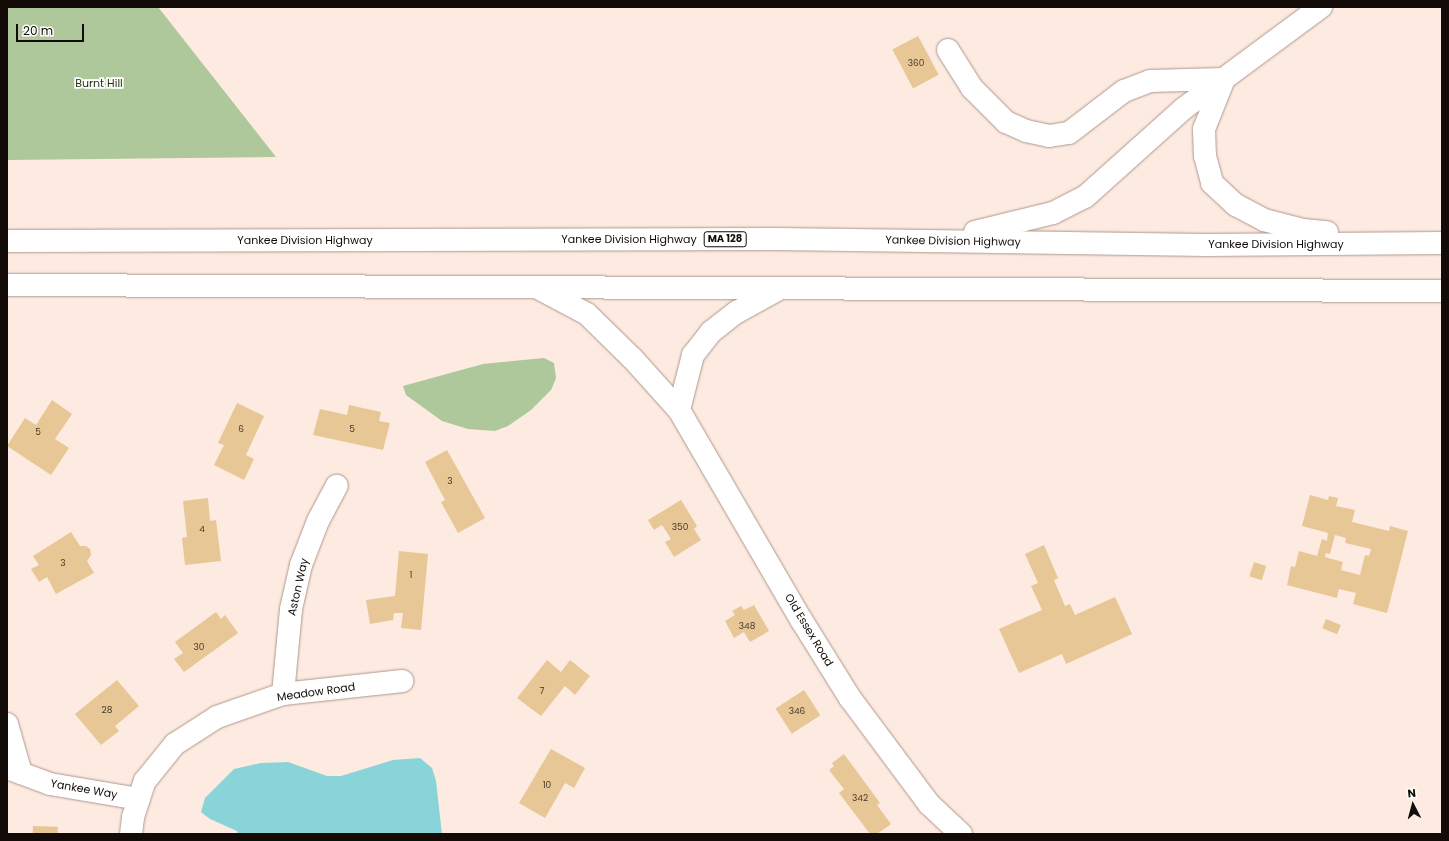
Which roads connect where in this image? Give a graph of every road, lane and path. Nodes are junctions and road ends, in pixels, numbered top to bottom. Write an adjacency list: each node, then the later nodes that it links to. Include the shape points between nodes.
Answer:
1 (1321, 7): 3 (main road)
2 (948, 50): 3 (main road, via 972,88 1006,122 1026,132 1049,136 1069,134 1124,92 1150,81)
3 (1224, 79): 5 (main road, via 1183,109 1085,197 1053,213 999,228); 6 (main road, via 1204,128 1205,156 1212,183 1236,205 1264,220 1303,230)
4 (7, 241): 5 (main road, Yankee Division Highway / MA 128)
5 (929, 241): 6 (main road, Yankee Division Highway / MA 128, via 1206,245)
6 (1442, 243)
7 (7, 285): 8 (main road)
8 (538, 287): 9 (main road); 11 (main road, Old Essex Road, via 587,314 634,359)
9 (779, 289): 10 (main road); 11 (main road, via 737,312 710,332 693,355)
10 (1442, 291)
11 (679, 410): 19 (main road, Old Essex Road, via 850,698 929,804)
12 (338, 486): 14 (main road, Aston Way, via 318,521 301,565 291,609)
13 (402, 681): 14 (main road, Meadow Road)
14 (283, 694): 17 (main road, Meadow Road, via 217,717 175,744 145,780)
15 (7, 724): 16 (main road)
16 (14, 770): 17 (main road, Yankee Way, via 50,784)
17 (139, 799): 18 (main road, Meadow Road)
18 (131, 834)
19 (961, 834)

